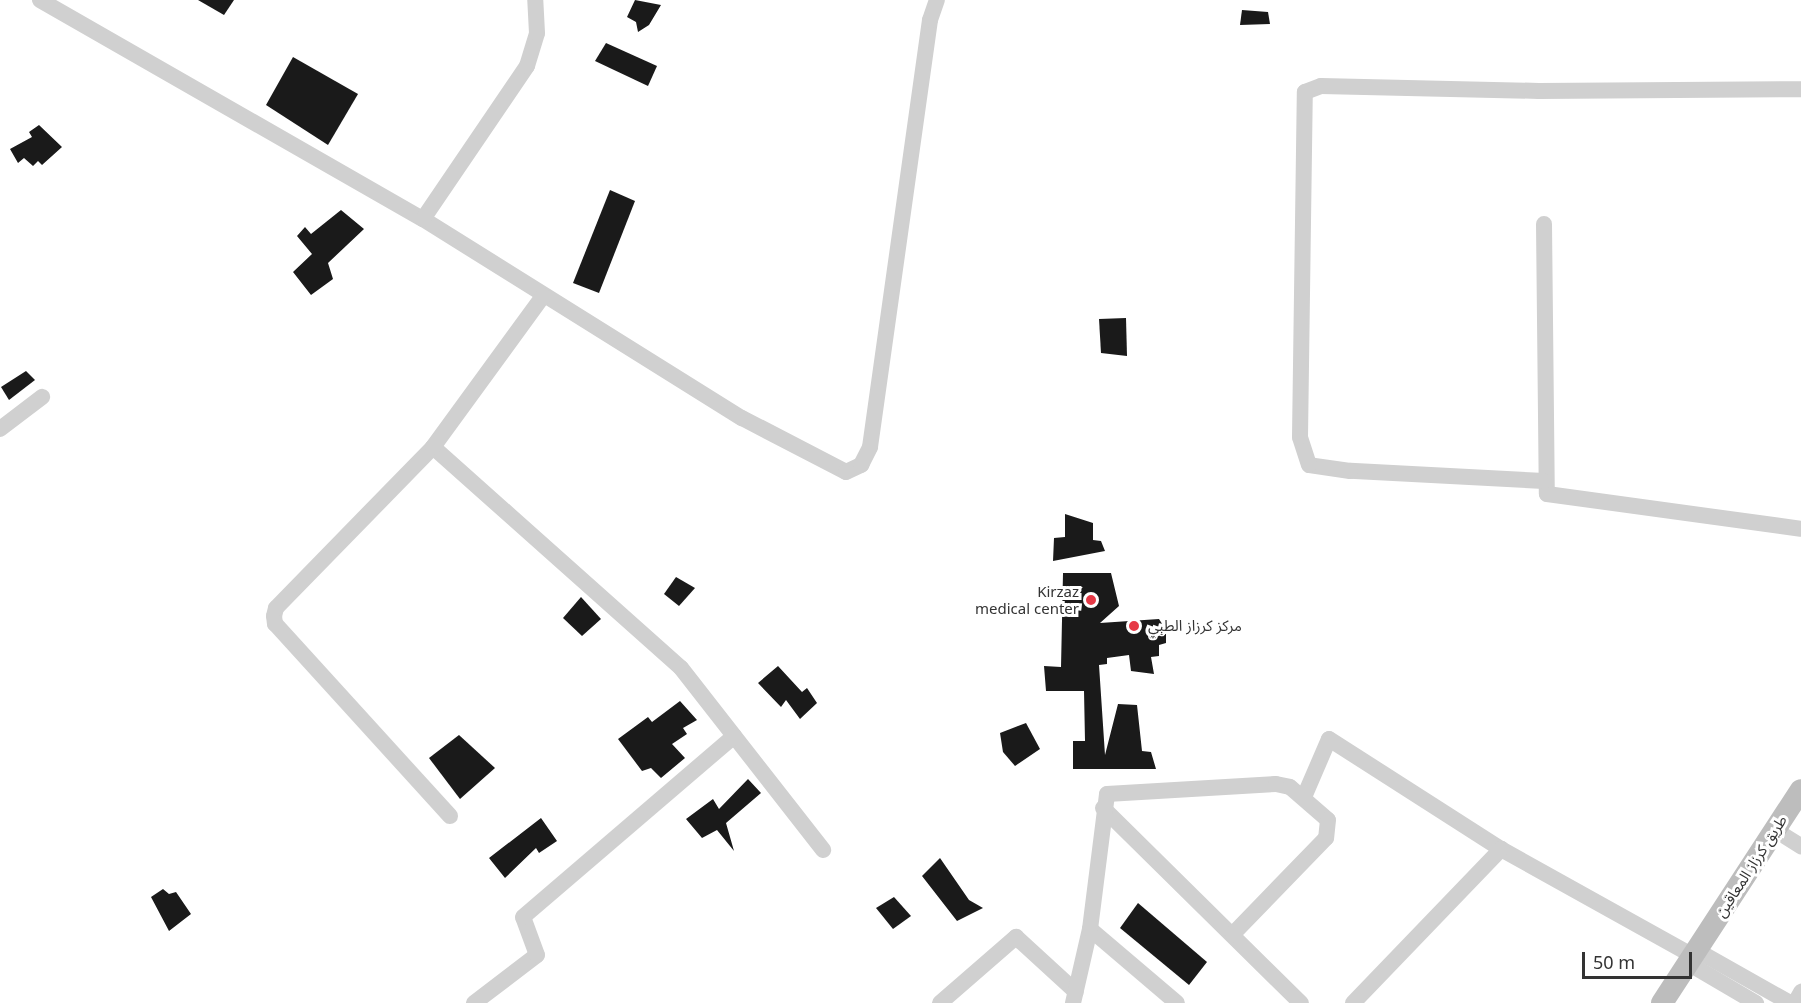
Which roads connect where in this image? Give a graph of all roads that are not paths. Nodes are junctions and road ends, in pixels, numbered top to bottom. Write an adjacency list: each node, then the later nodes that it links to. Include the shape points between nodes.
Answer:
1 (40, 0): 5 (street)
2 (535, 0): 5 (street, via 537,33 527,66)
3 (937, 0): 7 (street, via 930,20 870,447 855,471 837,471 742,418)
4 (1801, 89): 11 (street, via 1539,91 1321,86 1305,92 1301,148 1300,437 1309,465 1350,471)
5 (423, 219): 7 (street)
6 (1544, 224): 11 (street)
7 (543, 296): 10 (street)
8 (42, 397): 9 (street)
9 (0, 429)
10 (433, 447): 13 (street, via 681,668); 17 (street, via 276,608 274,616 275,624)
11 (1544, 480): 12 (street, via 1546,494 1553,498)
12 (1801, 529)
13 (734, 736): 21 (street); 27 (street, via 523,917 537,955)
14 (1801, 790): 18 (street, طريق كرزاز المعاقين)
15 (1304, 797): 16 (street, via 1276,784 1107,794); 20 (street, via 1329,739); 23 (street, via 1328,820 1326,838)
16 (1103, 808): 22 (street); 23 (street)
17 (450, 816)
18 (1775, 830): 19 (street); 24 (street, طريق كرزاز المعاقين)
19 (1801, 846)
20 (1501, 849): 24 (street); 31 (street)
21 (823, 850)
22 (1090, 929): 26 (street); 29 (street)
23 (1233, 934): 30 (street)
24 (1692, 957): 32 (street, طريق كرزاز المعاقين); 33 (street); 34 (street)
25 (1801, 992): 35 (street)
26 (1075, 998): 28 (street, via 1026,942 1016,938)
27 (474, 1003)
28 (940, 1003)
29 (1178, 1003)
30 (1301, 1003)
31 (1353, 1003)
32 (1662, 1003)
33 (1756, 1003)
34 (1790, 1003)
35 (1795, 1003)

